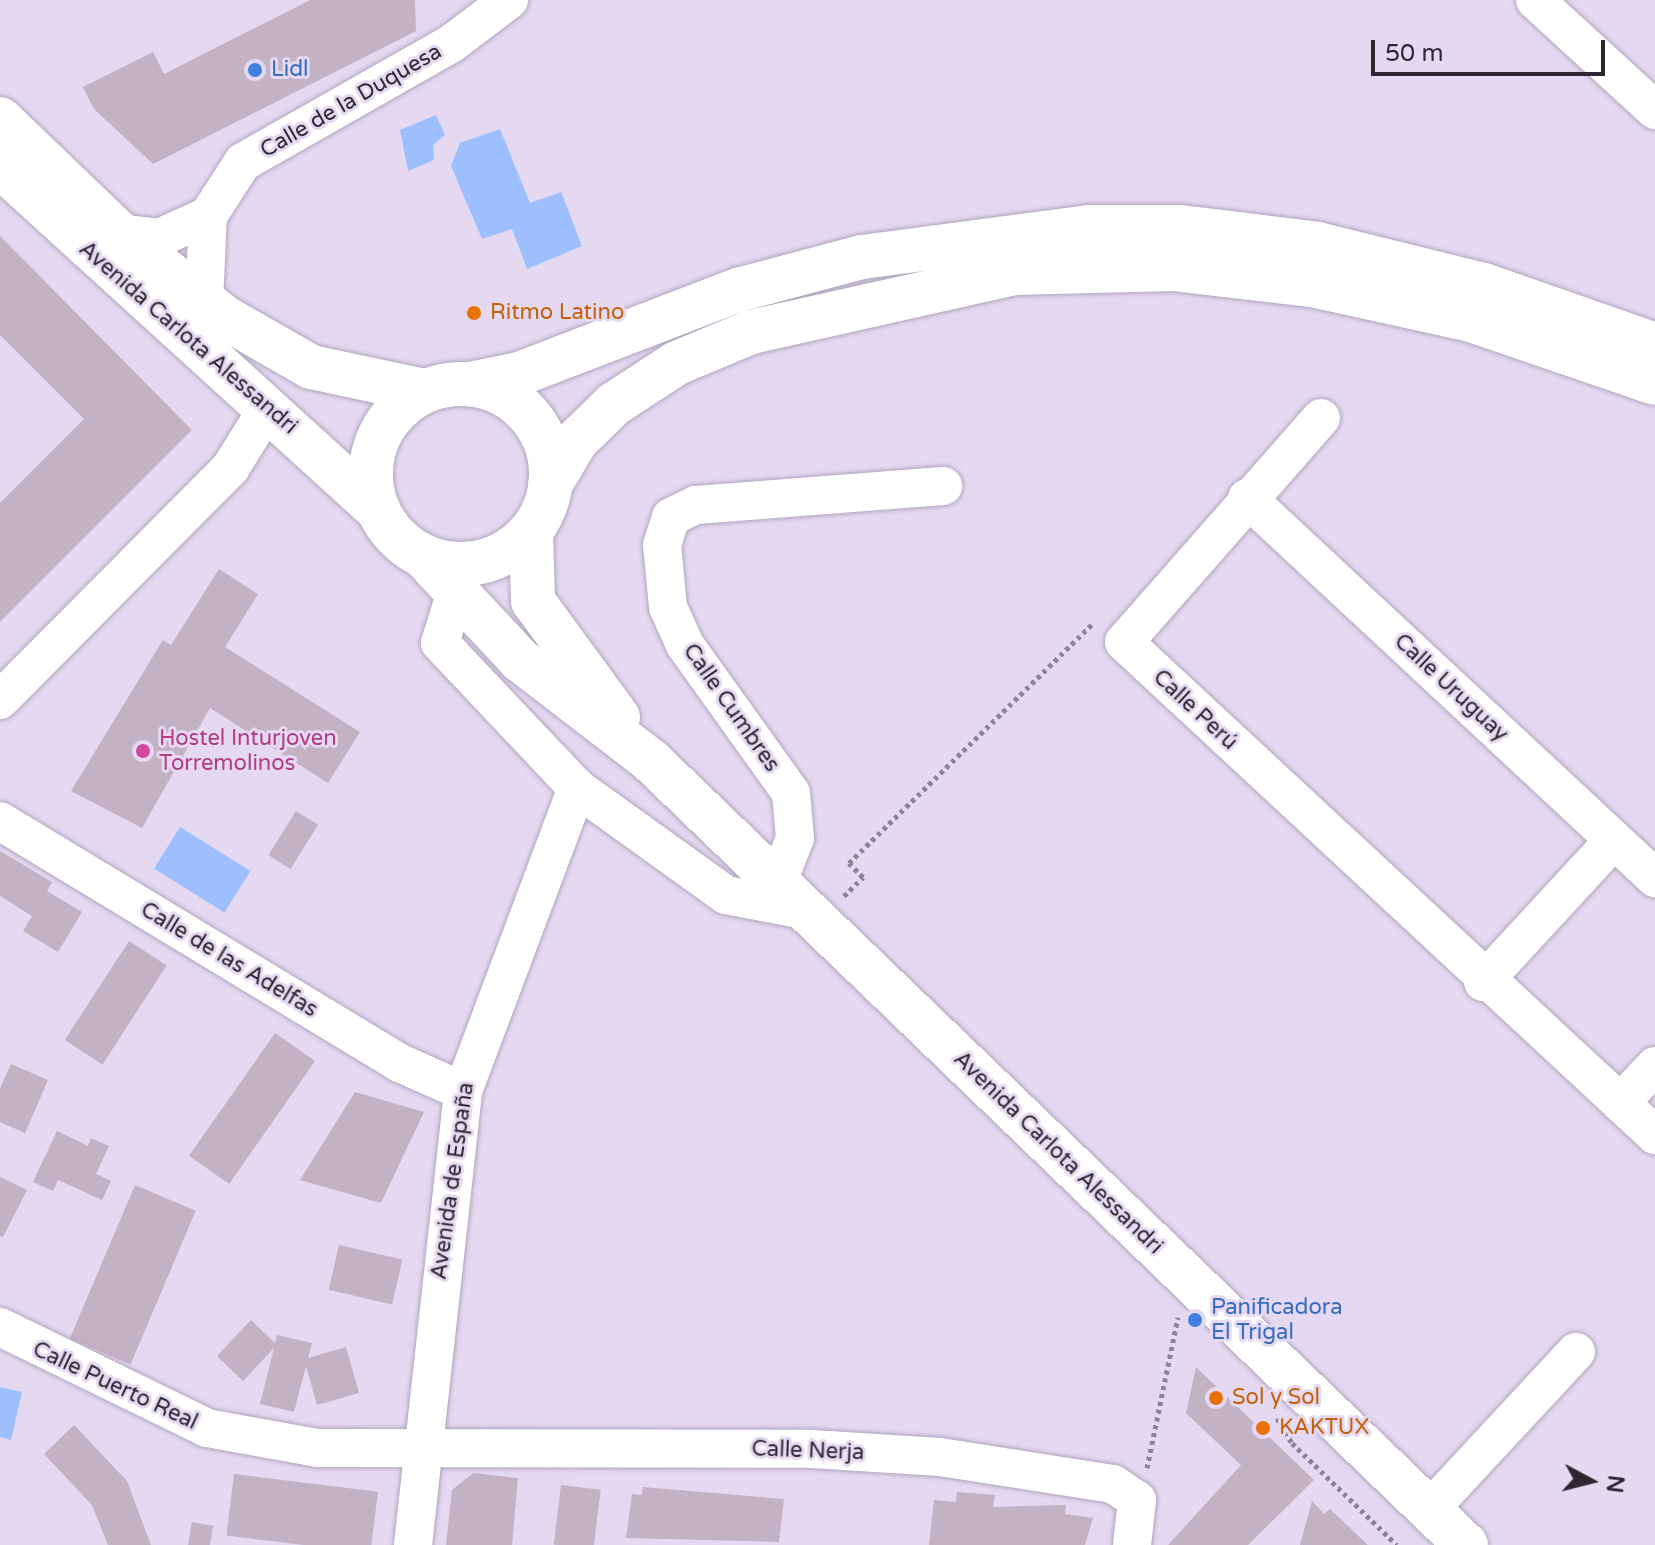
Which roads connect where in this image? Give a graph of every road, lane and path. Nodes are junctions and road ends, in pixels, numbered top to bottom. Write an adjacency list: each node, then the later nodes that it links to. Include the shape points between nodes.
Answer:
1 (509, 0): 6 (street, Calle de la Duquesa, via 451,44 243,162)
2 (1535, 0): 3 (street)
3 (1655, 110)
4 (0, 119): 7 (main road, Avenida Carlota Alessandri)
5 (0, 166): 13 (main road, Avenida Carlota Alessandri)
6 (208, 216): 7 (street, via 159,238); 8 (street)
7 (119, 233): 8 (main road, Avenida Carlota Alessandri)
8 (204, 303): 12 (main road, Avenida Carlota Alessandri, via 311,367)
9 (1655, 345): 11 (main road, via 1484,285 1318,244 1180,227 1089,227 862,257 738,290 519,374)
10 (1655, 383): 15 (main road, via 1471,320 1312,285 1173,269 1014,273 751,332 677,363 614,404 576,441)
11 (470, 384): 12 (main road); 15 (main road, via 521,407 549,456)
12 (424, 391): 18 (main road, via 400,406 372,454)
13 (266, 411): 18 (main road, Avenida Carlota Alessandri); 23 (street, via 231,467)
14 (1321, 418): 17 (street)
15 (550, 485): 19 (main road)
16 (943, 486): 29 (street, Calle Cumbres, via 696,505 671,517 662,545 668,607 685,645 791,793)
17 (1247, 498): 22 (street); 27 (street, Calle Uruguay)
18 (377, 509): 20 (main road, via 388,529)
19 (531, 532): 20 (main road, via 482,563); 24 (main road, Avenida Carlota Alessandri, via 533,601)
20 (425, 558): 21 (main road, Avenida Carlota Alessandri)
21 (455, 595): 24 (main road, Avenida Carlota Alessandri, via 520,660); 25 (street, via 440,643)
22 (1134, 631): 29 (path, via 1106,610 849,863 863,877); 30 (street, Calle Perú, via 1124,642)
23 (0, 700)
24 (651, 761): 29 (main road, Avenida Carlota Alessandri)
25 (577, 788): 29 (street, via 726,895); 32 (street, Avenida de España)
26 (0, 821): 32 (street, Calle de las Adelfas, via 400,1063)
27 (1614, 840): 28 (street, Calle Uruguay); 30 (street)
28 (1655, 878)
29 (800, 906): 35 (main road, Avenida Carlota Alessandri)
30 (1483, 982): 33 (street, Calle Perú)
31 (1655, 1066): 33 (street)
32 (463, 1091): 38 (street, Avenida de España, via 441,1241)
33 (1620, 1103): 34 (street, Calle Perú)
34 (1655, 1135)
35 (1186, 1276): 39 (path); 40 (main road, Avenida Carlota Alessandri)
36 (0, 1327): 38 (street, Calle Puerto Real, via 207,1428 317,1448)
37 (1576, 1352): 40 (street)
38 (425, 1450): 39 (street, Calle Nerja, via 812,1449 940,1457 1113,1484); 41 (street, Avenida de España)
39 (1137, 1500): 42 (street)
40 (1429, 1510): 43 (main road, Avenida Carlota Alessandri)
41 (413, 1545)
42 (1132, 1545)
43 (1466, 1545)

